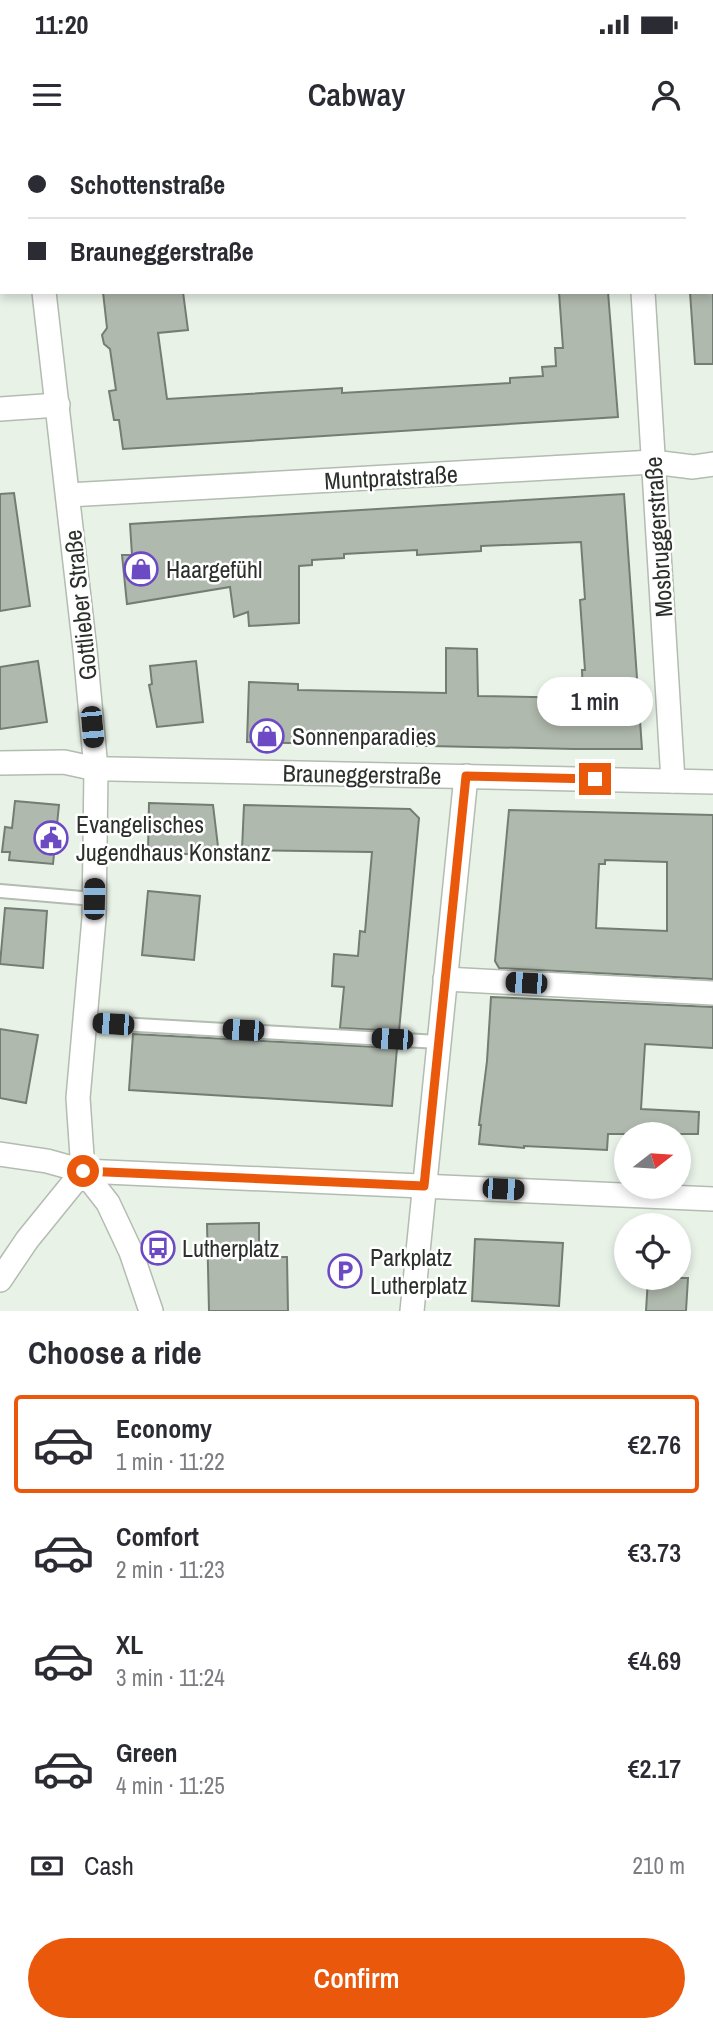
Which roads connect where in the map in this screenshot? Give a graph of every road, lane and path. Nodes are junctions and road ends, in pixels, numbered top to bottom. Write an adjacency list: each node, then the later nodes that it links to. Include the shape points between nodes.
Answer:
1 (44, 294): 3 (street, Gottlieber Straße)
2 (643, 294): 5 (street, Mosbruggerstraße)
3 (58, 405): 4 (street); 7 (street, Gottlieber Straße)
4 (0, 409)
5 (653, 463): 6 (street, Muntpratstraße); 7 (street, Muntpratstraße); 11 (street, Mosbruggerstraße)
6 (713, 464)
7 (68, 495): 9 (street, Gottlieber Straße)
8 (0, 763): 9 (street, Brauneggerstraße, via 64,762)
9 (96, 769): 10 (street, Brauneggerstraße); 14 (street, Gottlieber Straße)
10 (466, 776): 11 (street, Brauneggerstraße); 15 (street)
11 (673, 781): 12 (street, Brauneggerstraße)
12 (713, 782)
13 (0, 891): 14 (lane)
14 (94, 899): 17 (street, Gottlieber Straße)
15 (445, 979): 16 (street); 18 (street)
16 (713, 993)
17 (85, 1023): 18 (lane); 20 (street, Gottlieber Straße, via 78,1098)
18 (439, 1042): 21 (street)
19 (0, 1154): 20 (street)
20 (83, 1171): 21 (street); 23 (street); 24 (street, via 108,1203)
21 (424, 1186): 22 (street); 25 (street)
22 (713, 1199)
23 (0, 1280)
24 (151, 1311)
25 (412, 1311)

